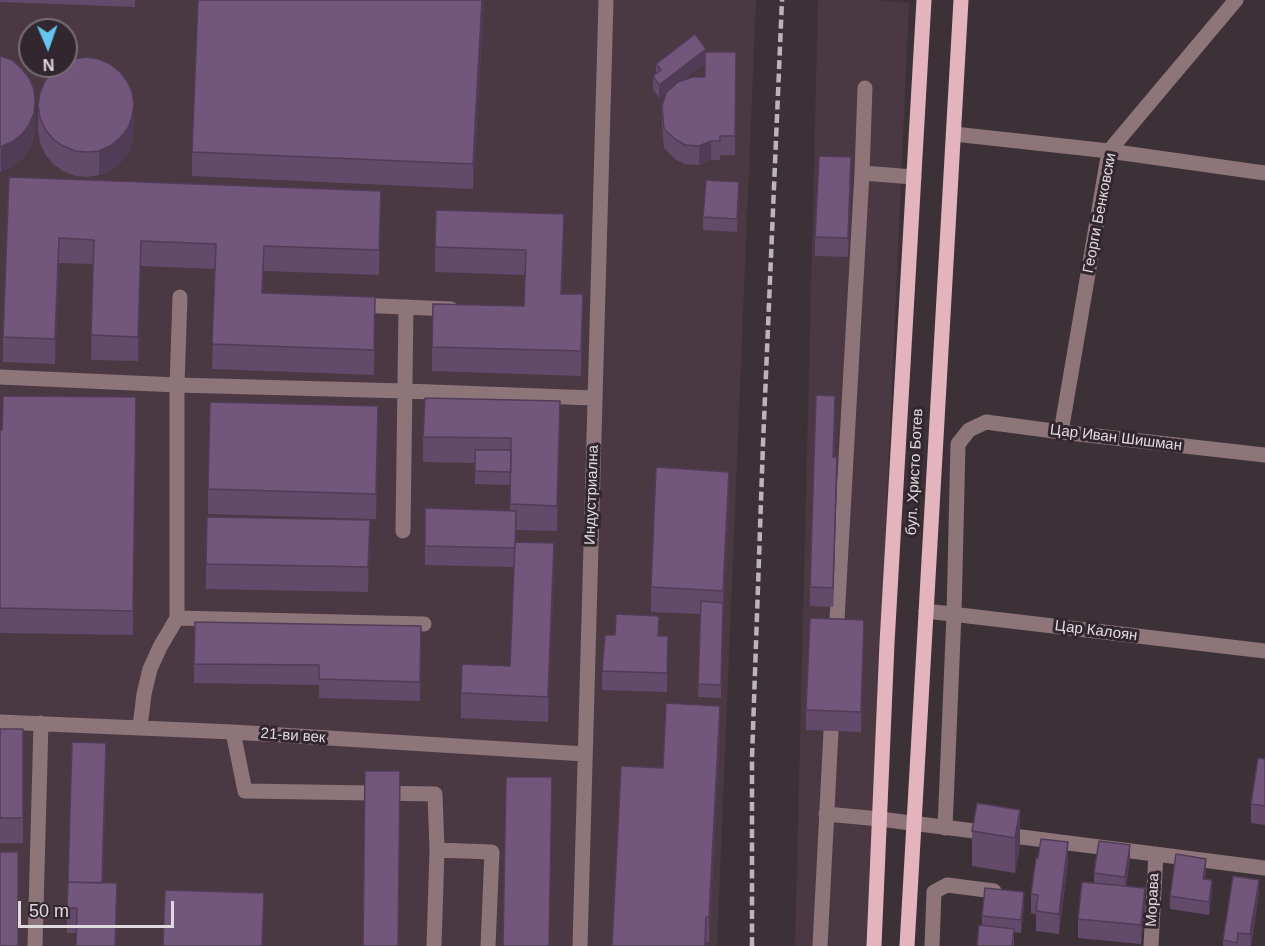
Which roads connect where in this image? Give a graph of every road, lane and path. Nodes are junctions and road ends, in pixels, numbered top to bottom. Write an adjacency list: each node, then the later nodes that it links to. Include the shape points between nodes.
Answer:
1 (606, 0): 6 (street, Индустриална)
2 (615, 0): 6 (street, Индустриална)
3 (924, 0): 12 (main road, бул. Христо Ботев)
4 (961, 0): 8 (main road, бул. Христо Ботев)
5 (1236, 0): 9 (street, Георги Бенковски)
6 (604, 44): 20 (street, Индустриална)
7 (865, 88): 10 (street)
8 (954, 135): 9 (street); 24 (main road, бул. Христо Ботев)
9 (1109, 151): 11 (street); 21 (street, Георги Бенковски)
10 (862, 173): 12 (street); 28 (street)
11 (1265, 173)
12 (914, 177): 37 (main road, бул. Христо Ботев)
13 (180, 297): 18 (street)
14 (347, 305): 15 (street)
15 (406, 307): 16 (street); 19 (street)
16 (463, 309)
17 (0, 377): 18 (street)
18 (177, 385): 19 (street); 26 (street)
19 (405, 391): 20 (street); 23 (street)
20 (594, 399): 35 (street, Индустриална)
21 (1061, 432): 22 (street, Цар Иван Шишман); 25 (street, Цар Иван Шишман, via 986,422 969,430 958,444)
22 (1265, 455)
23 (403, 531)
24 (926, 611): 25 (street, Цар Калоян); 38 (main road, бул. Христо Ботев)
25 (954, 614): 29 (street, Цар Калоян); 39 (street)
26 (177, 618): 27 (street); 33 (street, via 150,669)
27 (424, 624)
28 (836, 648)
29 (1265, 651)
30 (833, 696): 36 (street)
31 (0, 722): 32 (street, 21-ви век)
32 (41, 723): 33 (street, 21-ви век); 44 (street)
33 (140, 728): 34 (street, 21-ви век)
34 (233, 732): 35 (street, 21-ви век); 40 (street, via 245,791 435,794)
35 (585, 754): 47 (street, Индустриална)
36 (826, 814): 37 (street); 48 (street)
37 (880, 819): 38 (street); 49 (main road, бул. Христо Ботев)
38 (914, 823): 39 (street); 50 (main road, бул. Христо Ботев)
39 (945, 828): 41 (street)
40 (437, 850): 45 (street); 46 (street, via 492,852)
41 (1155, 854): 42 (street); 52 (street, Морава)
42 (1265, 868)
43 (994, 891): 51 (street, via 947,885 934,892)
44 (35, 946)
45 (434, 946)
46 (488, 946)
47 (580, 946)
48 (820, 946)
49 (874, 946)
50 (907, 946)
51 (932, 946)
52 (1151, 946)

